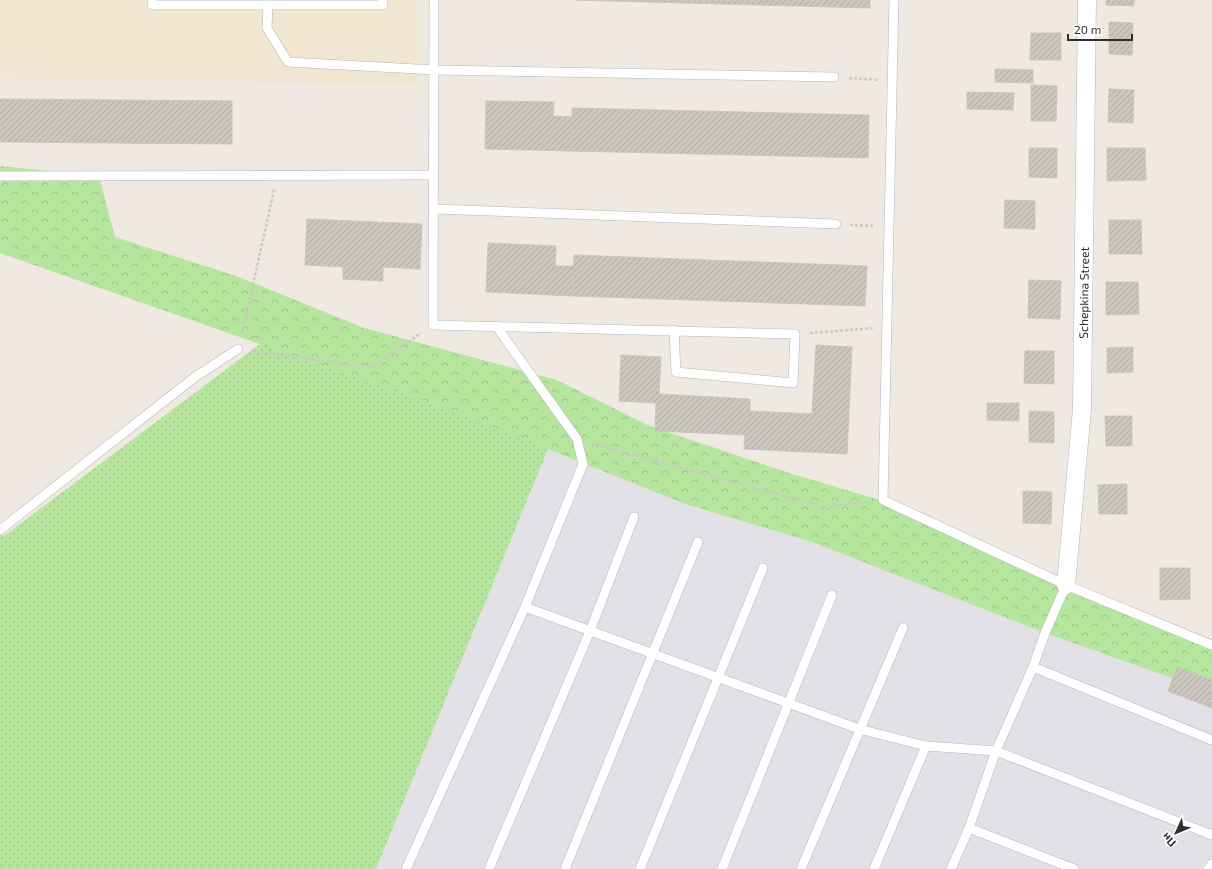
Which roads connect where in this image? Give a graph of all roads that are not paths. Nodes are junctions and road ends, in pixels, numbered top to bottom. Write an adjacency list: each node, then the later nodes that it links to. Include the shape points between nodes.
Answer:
1 (152, 0): 6 (lane, via 152,5)
2 (383, 0): 6 (lane, via 383,5)
3 (434, 0): 7 (lane)
4 (894, 0): 20 (lane, via 884,500)
5 (1086, 0): 20 (street, Schepkina Street, via 1082,409)
6 (268, 5): 7 (lane, via 267,28 288,62)
7 (435, 70): 8 (lane); 9 (lane)
8 (834, 77)
9 (433, 175): 10 (lane); 11 (lane)
10 (0, 176)
11 (434, 209): 12 (lane); 13 (lane, via 433,325)
12 (836, 224)
13 (496, 326): 14 (lane); 22 (lane, via 577,439 583,464)
14 (674, 330): 14 (lane, via 676,372 793,383 795,334)
15 (238, 349): 17 (lane, via 195,377)
16 (634, 517): 24 (lane)
17 (0, 530)
18 (698, 542): 26 (lane)
19 (764, 568): 28 (lane)
20 (1066, 586): 25 (lane); 27 (lane)
21 (832, 595): 29 (lane)
22 (525, 607): 24 (lane); 37 (lane)
23 (903, 628): 30 (lane)
24 (590, 631): 26 (lane); 38 (lane)
25 (1212, 645)
26 (652, 653): 28 (lane); 39 (lane)
27 (1033, 667): 31 (lane); 33 (lane)
28 (720, 678): 29 (lane); 40 (lane)
29 (790, 704): 30 (lane); 41 (lane)
30 (859, 729): 32 (lane); 42 (lane)
31 (1212, 740)
32 (926, 746): 33 (lane); 43 (lane)
33 (996, 751): 34 (lane); 35 (lane)
34 (969, 828): 44 (lane); 45 (lane)
35 (1212, 835)
36 (1212, 864): 46 (lane)
37 (406, 869)
38 (489, 869)
39 (566, 869)
40 (640, 869)
41 (722, 869)
42 (801, 869)
43 (874, 869)
44 (951, 869)
45 (1074, 869)
46 (1208, 869)

